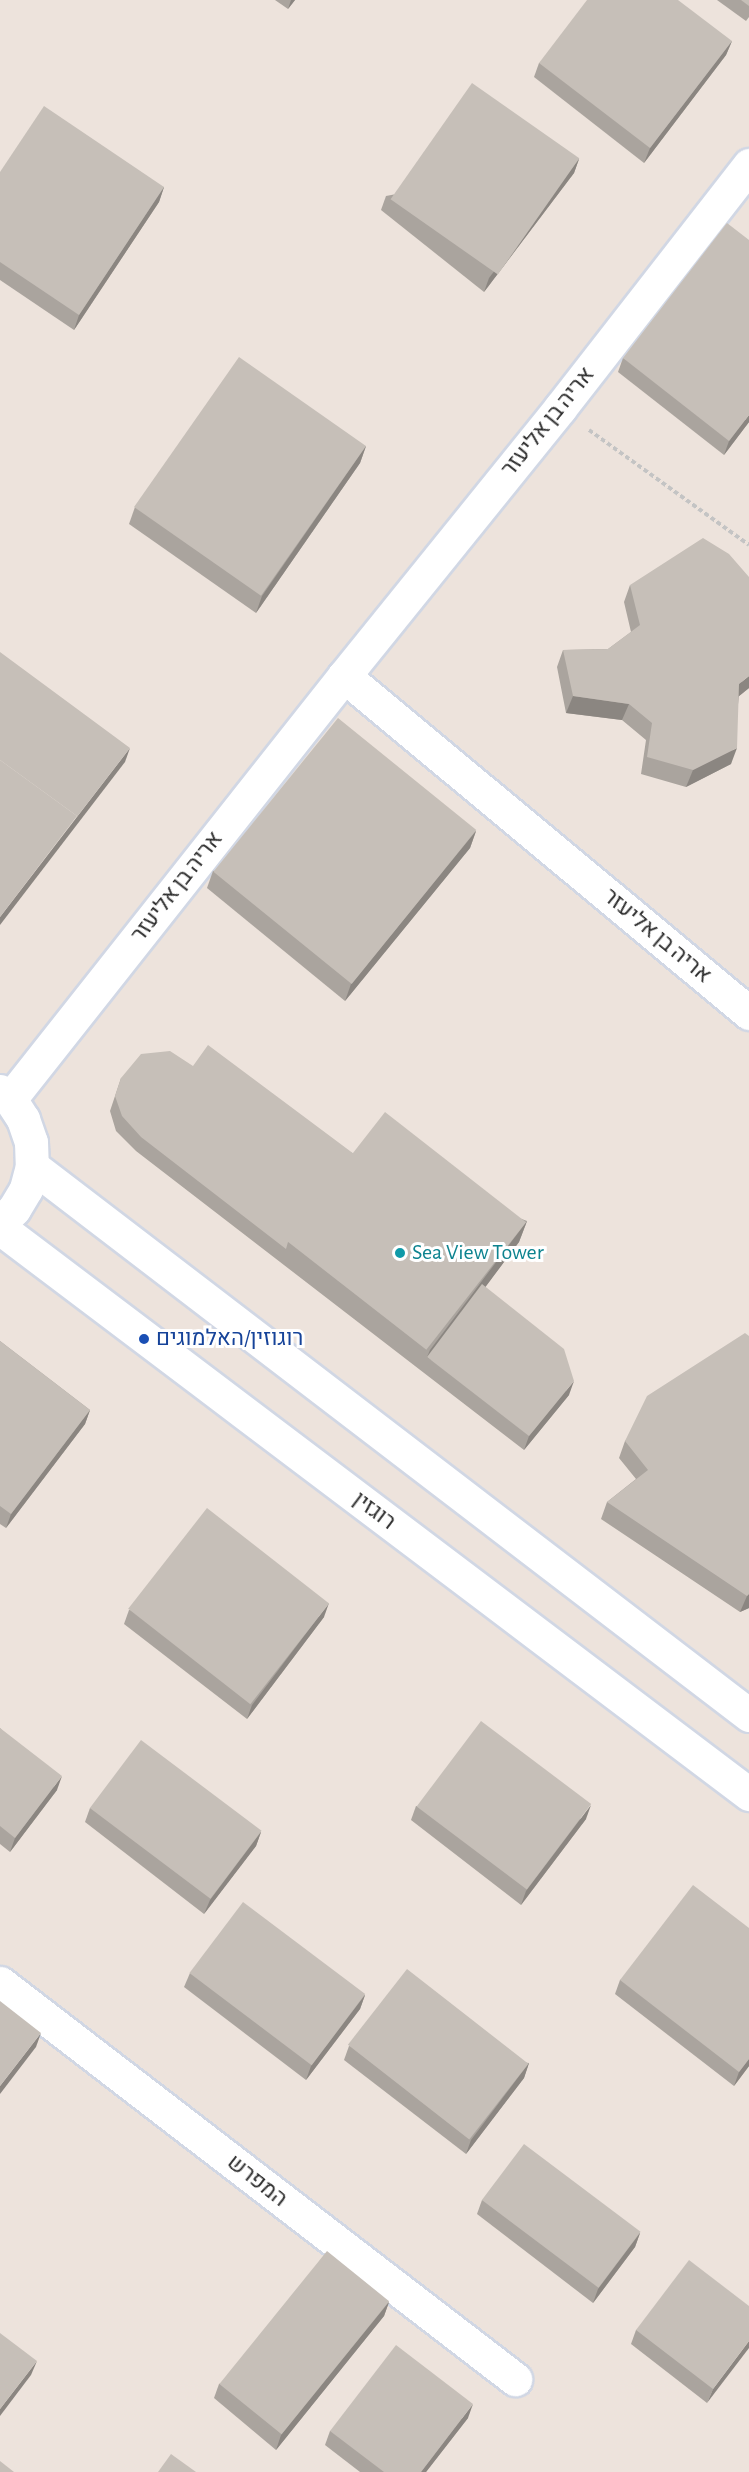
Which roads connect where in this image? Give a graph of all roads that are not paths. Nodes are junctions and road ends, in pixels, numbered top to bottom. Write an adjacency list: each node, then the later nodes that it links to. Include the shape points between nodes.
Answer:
1 (749, 165): 2 (street, אריה בן אליעזר)
2 (344, 676): 3 (street, אריה בן אליעזר); 4 (street, אריה בן אליעזר)
3 (749, 1013)
4 (5, 1095): 5 (street, via 23,1119 31,1142)
5 (32, 1166): 6 (street, via 26,1189); 8 (street)
6 (0, 1223)
7 (0, 1228): 9 (street, רוגזין)
8 (749, 1715)
9 (749, 1794)
10 (0, 1983): 11 (street, המפרש)
11 (515, 2379)

